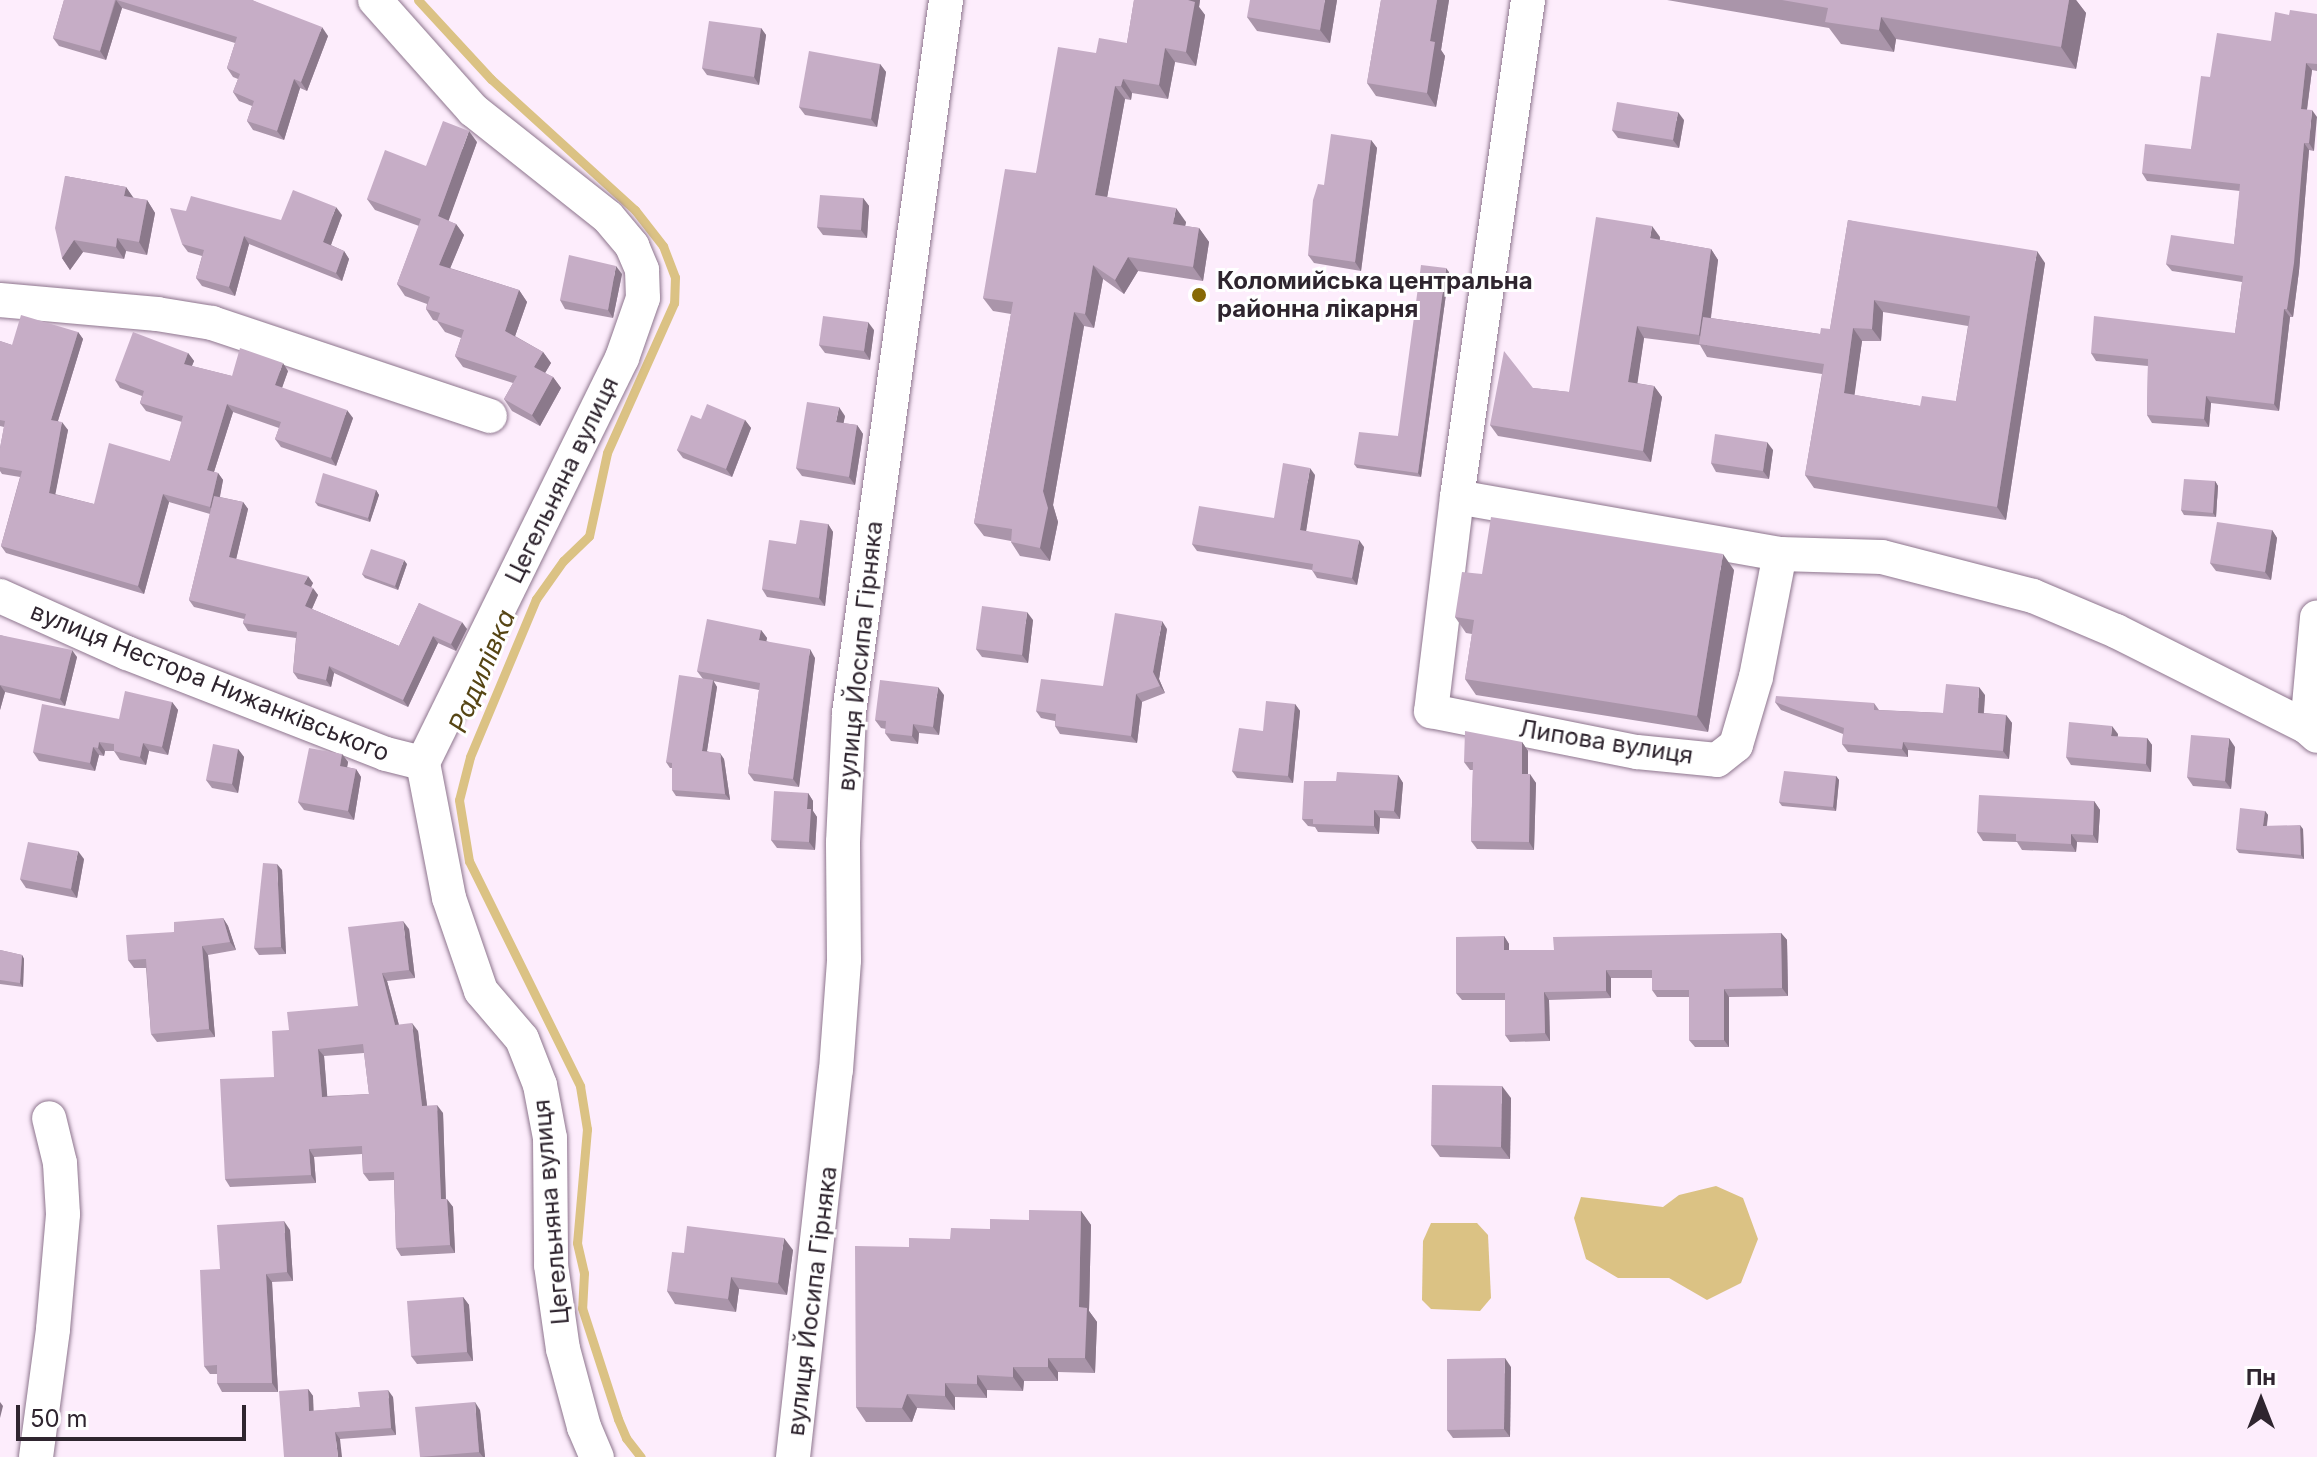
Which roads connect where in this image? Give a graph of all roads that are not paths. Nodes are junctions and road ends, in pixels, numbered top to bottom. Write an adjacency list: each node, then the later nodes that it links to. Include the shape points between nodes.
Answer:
1 (375, 0): 11 (street, Цегельняна вулиця, via 473,110 608,217 632,246 642,270 643,298 622,358)
2 (946, 0): 15 (street, вулиця Йосипа Гірняка, via 849,713 838,1054)
3 (1528, 0): 6 (street, Липова вулиця)
4 (0, 300): 5 (street, via 212,323)
5 (490, 416)
6 (1457, 497): 7 (street); 7 (street, Липова вулиця, via 1431,711 1637,752 1717,760 1736,745 1756,677)
7 (1780, 554): 10 (street, via 1882,557 2033,596 2116,631)
8 (0, 596): 11 (street, вулиця Нестора Нижанківського, via 142,659 386,754)
9 (2317, 617): 10 (street)
10 (2312, 732)
11 (423, 763): 14 (street, Цегельняна вулиця, via 449,898 481,991 522,1039 540,1085 550,1138 551,1265 563,1349)
12 (49, 1118): 13 (street, via 60,1163 63,1214)
13 (36, 1457)
14 (597, 1457)
15 (793, 1457)

